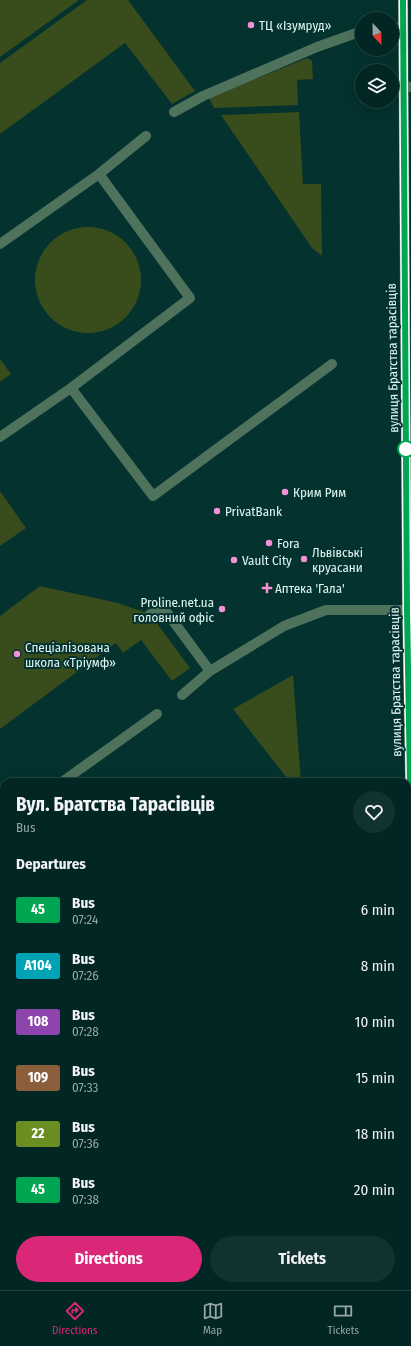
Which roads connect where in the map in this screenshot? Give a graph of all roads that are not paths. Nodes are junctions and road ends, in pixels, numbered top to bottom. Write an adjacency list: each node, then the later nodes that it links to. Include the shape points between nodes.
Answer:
1 (403, 0): 3 (street, вулиця Братства тарасівців)
2 (399, 27): 3 (street)
3 (403, 27): 5 (street, вулиця Братства тарасівців)
4 (355, 34): 6 (street, via 203,96)
5 (407, 87): 13 (street, вулиця Братства тарасівців)
6 (174, 112)
7 (146, 136): 8 (street)
8 (99, 174): 9 (street); 11 (street, via 190,298)
9 (0, 244)
10 (332, 364): 11 (street, via 153,496)
11 (71, 388): 12 (street)
12 (0, 437)
13 (407, 610): 15 (street, via 326,610 284,626); 19 (street, вулиця Братства тарасівців)
14 (150, 614): 15 (street, via 164,610)
15 (210, 671): 16 (street)
16 (182, 695)
17 (157, 714): 18 (street)
18 (68, 778)
19 (410, 778)
20 (411, 881): 21 (street)
21 (411, 900)

